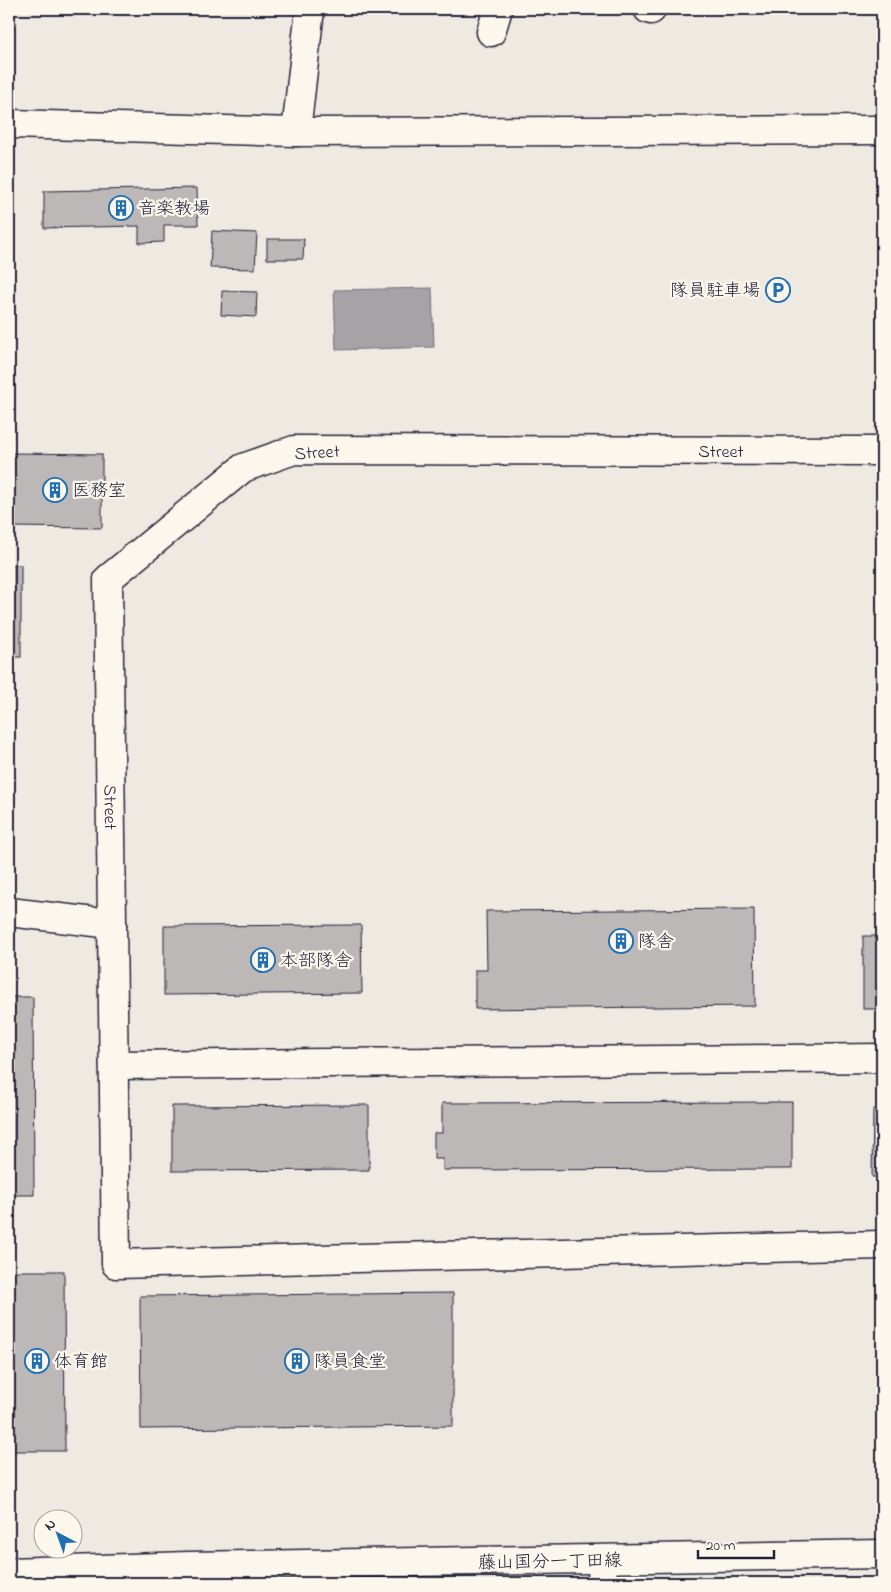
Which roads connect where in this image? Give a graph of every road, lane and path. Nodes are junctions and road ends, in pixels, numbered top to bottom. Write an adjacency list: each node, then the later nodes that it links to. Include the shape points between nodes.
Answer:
1 (310, 9): 4 (street)
2 (9, 124): 4 (street)
3 (882, 130): 4 (street)
4 (296, 132)
5 (882, 451): 7 (street, Street, via 294,450 243,468 108,579)
6 (9, 912): 7 (street)
7 (112, 924): 9 (street)
8 (882, 1058): 9 (street)
9 (114, 1065): 10 (street, via 116,1264)
10 (882, 1245)
11 (882, 1554): 13 (street, 藤山国分一丁田線)
12 (9, 1572): 14 (street, 藤山国分一丁田線)
13 (603, 1572): 14 (street, 藤山国分一丁田線)
14 (188, 1575)

